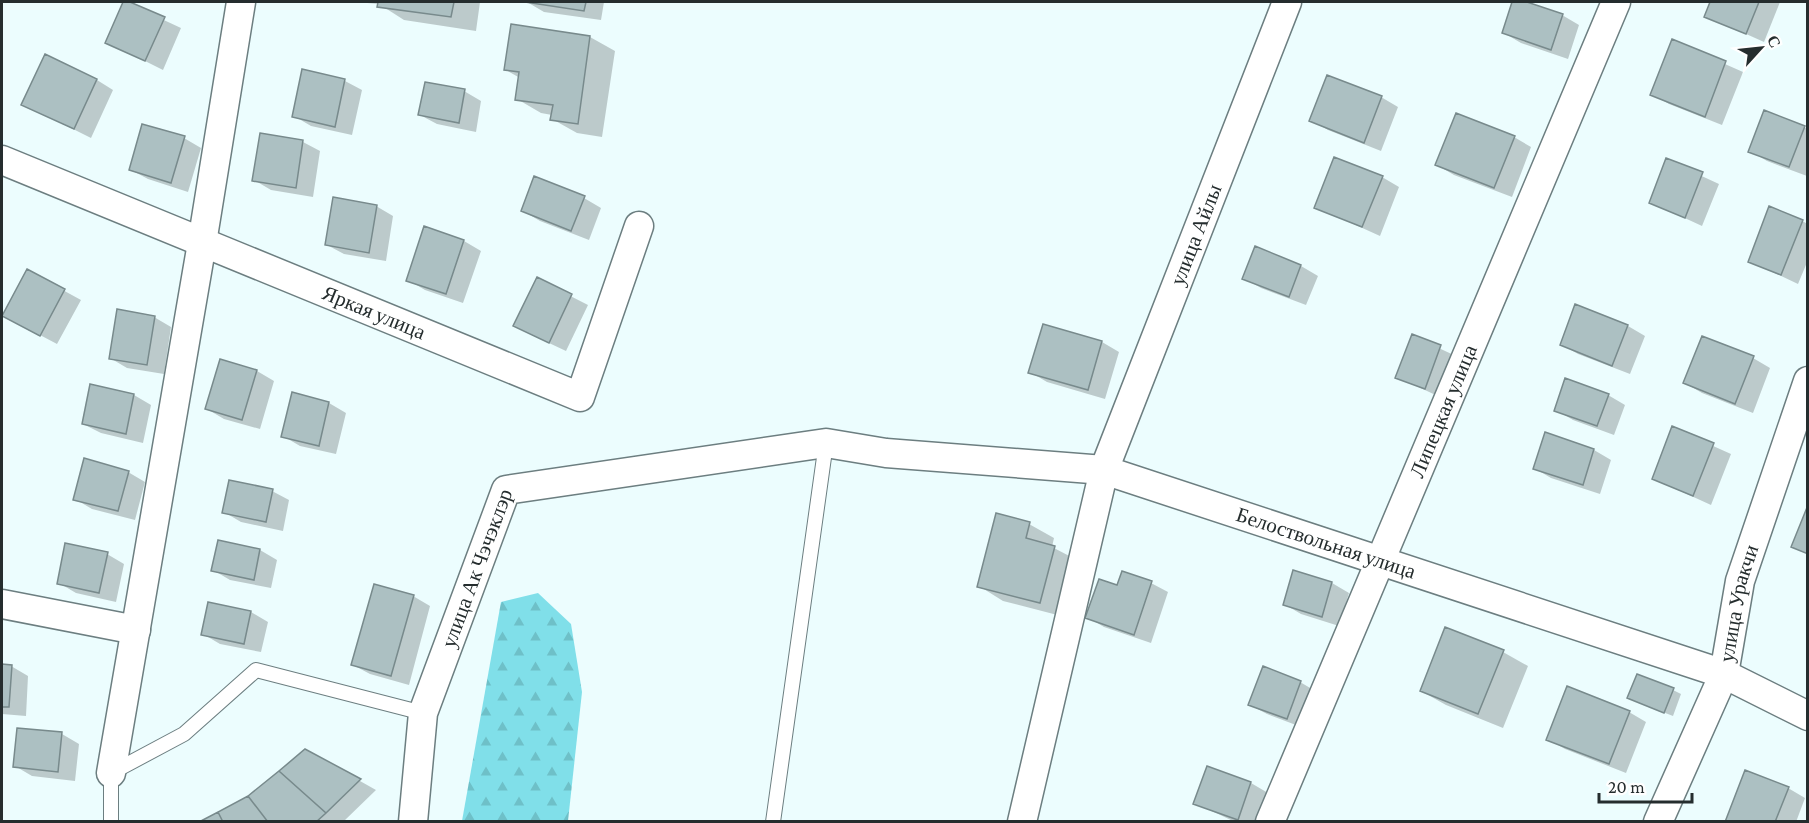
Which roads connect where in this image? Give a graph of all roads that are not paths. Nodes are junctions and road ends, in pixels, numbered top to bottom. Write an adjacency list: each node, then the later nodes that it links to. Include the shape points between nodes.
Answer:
1 (241, 2): 6 (street)
2 (1287, 2): 9 (street, улица Айлы)
3 (1616, 2): 10 (street, Липецкая улица)
4 (2, 160): 6 (street, Яркая улица)
5 (639, 226): 6 (street, Яркая улица, via 580,396)
6 (202, 243): 12 (street)
7 (1808, 381): 13 (street, улица Уракчи, via 1740,581)
8 (826, 443): 9 (street, Белоствольная улица, via 886,453); 14 (street, улица Ак Чэчэклэр, via 506,490); 19 (lane)
9 (1104, 470): 10 (street, Белоствольная улица); 20 (street, улица Айлы)
10 (1379, 561): 13 (street, Белоствольная улица); 21 (street, Липецкая улица)
11 (2, 604): 12 (street)
12 (136, 630): 16 (street)
13 (1724, 675): 15 (street, Белоствольная улица); 22 (street, улица Уракчи)
14 (423, 713): 16 (lane, via 256,670 184,734); 18 (street, улица Ак Чэчэклэр)
15 (1808, 716)
16 (111, 773): 17 (lane)
17 (111, 822)
18 (413, 822)
19 (773, 822)
20 (1022, 822)
21 (1270, 822)
22 (1658, 822)

